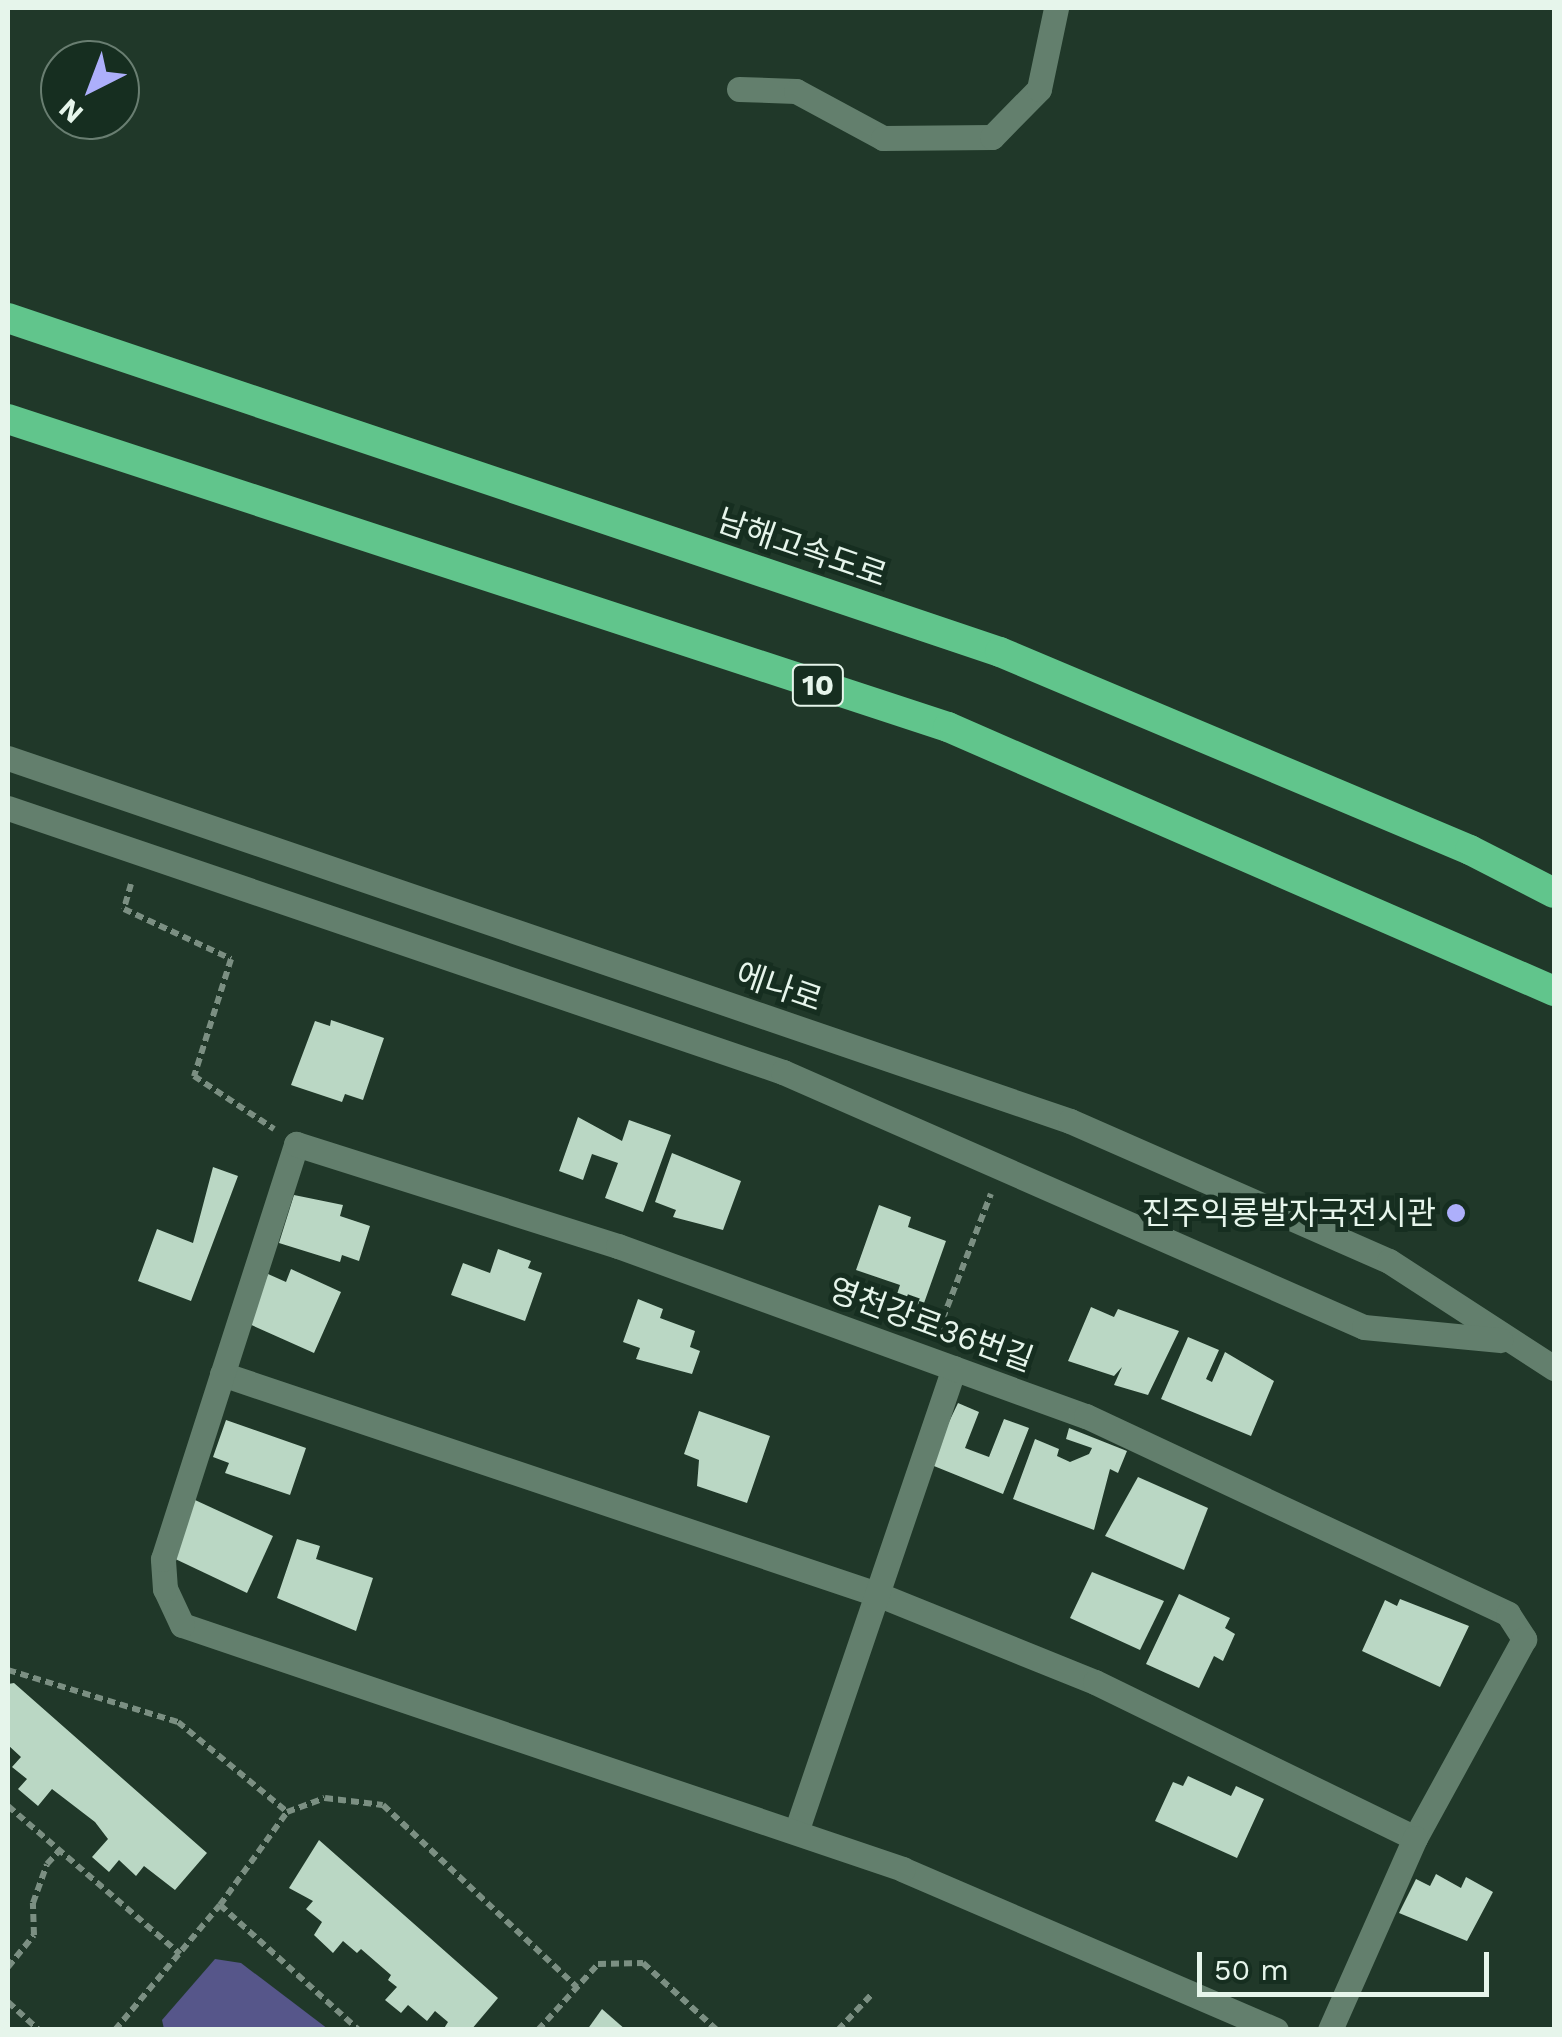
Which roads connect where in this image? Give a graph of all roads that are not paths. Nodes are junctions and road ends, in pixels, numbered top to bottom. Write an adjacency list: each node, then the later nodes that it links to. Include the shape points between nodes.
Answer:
1 (1056, 8): 2 (street, via 1039,89 992,136 883,138 796,91)
2 (739, 89)
3 (8, 318): 7 (highway, 남해고속도로, via 1000,652 1470,850)
4 (8, 419): 8 (highway, 10, via 948,727)
5 (8, 758): 9 (street, 에나로, via 1070,1121 1389,1262)
6 (8, 808): 9 (street, 에나로, via 783,1072 1364,1327)
7 (1554, 893)
8 (1554, 990)
9 (1502, 1340): 11 (street, 에나로)
10 (954, 1368): 12 (street, 영천강로36번길, via 618,1246 296,1144); 13 (street); 15 (street, 영천강로36번길, via 1086,1416 1508,1614 1524,1639)
11 (1554, 1368)
12 (222, 1374): 13 (street); 14 (street, via 163,1559 165,1589 182,1625)
13 (877, 1594): 14 (street); 15 (street, via 1095,1682)
14 (796, 1832): 16 (street, via 903,1869)
15 (1414, 1838): 17 (street, 영천강로36번길)
16 (1276, 2030)
17 (1330, 2030)

